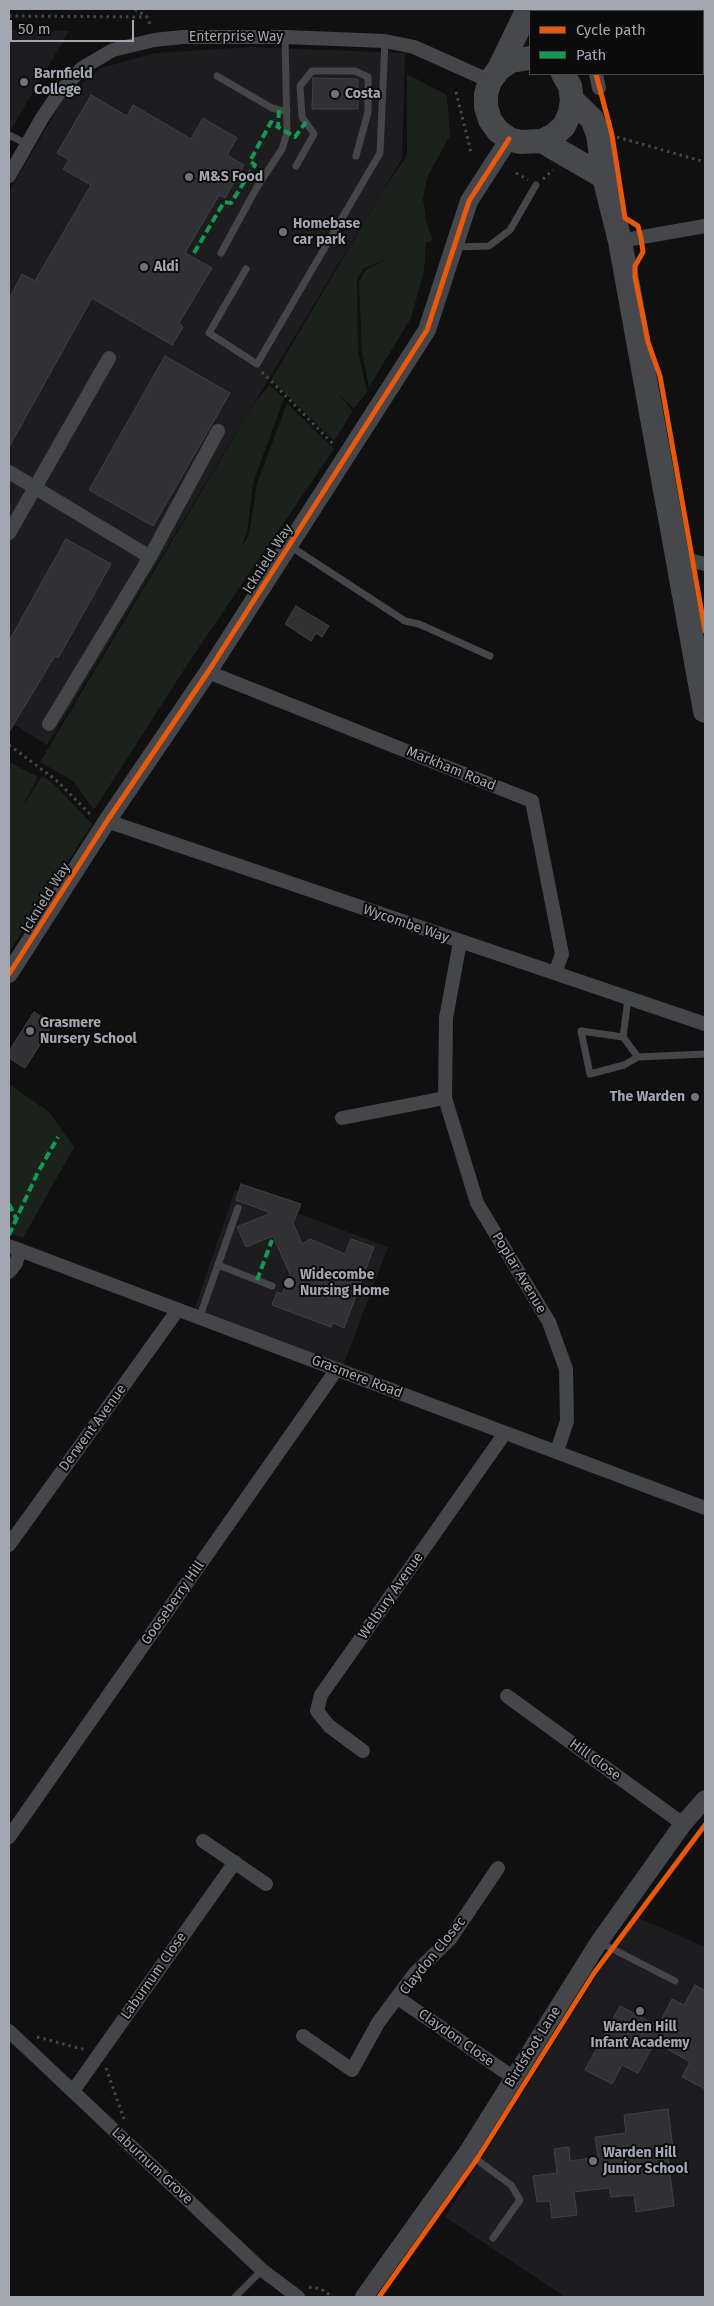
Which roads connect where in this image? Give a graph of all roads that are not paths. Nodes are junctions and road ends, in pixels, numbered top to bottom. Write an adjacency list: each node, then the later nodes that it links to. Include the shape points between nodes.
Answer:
1 (528, 9): 5 (highway)
2 (285, 37): 3 (street, Enterprise Way); 11 (lane); 15 (street, Enterprise Way, via 183,37 113,50 82,68 59,93)
3 (385, 41): 5 (street, Enterprise Way, via 414,47); 25 (lane, via 380,153 257,364 209,333)
4 (529, 58): 5 (highway, via 511,61)
5 (494, 75): 13 (highway, via 486,94 486,107 490,120)
6 (563, 75): 10 (highway, via 570,86)
7 (596, 75): 9 (street)
8 (217, 76): 11 (lane, via 272,108)
9 (599, 88)
10 (572, 100): 14 (highway, via 564,126); 19 (highway, via 595,126)
11 (287, 112): 24 (lane, via 287,133 282,149 257,187)
12 (9, 135): 15 (lane)
13 (509, 139): 14 (highway, via 525,143); 23 (street, Icknield Way, via 469,201)
14 (542, 141): 19 (highway)
15 (27, 144): 18 (street, Enterprise Way)
16 (356, 156): 17 (lane, via 368,112 368,77 355,72 312,71 300,86 302,117 314,134)
17 (296, 166)
18 (9, 176)
19 (604, 177): 22 (highway)
20 (536, 185): 23 (lane, via 510,230 489,246)
21 (705, 226): 22 (street)
22 (620, 241): 33 (highway)
23 (453, 246): 31 (street, Icknield Way, via 427,330)
24 (221, 254)
25 (246, 269)
26 (109, 358): 29 (street)
27 (218, 431): 32 (street)
28 (9, 472): 29 (street)
29 (35, 486): 30 (street); 32 (street)
30 (9, 532)
31 (290, 546): 36 (lane, via 405,621 420,624); 37 (street, Icknield Way)
32 (150, 557): 39 (street)
33 (677, 557): 34 (street); 35 (highway)
34 (705, 564)
35 (699, 632): 38 (highway)
36 (490, 656)
37 (208, 672): 40 (street, Icknield Way); 42 (street, Markham Road, via 532,801 562,954)
38 (705, 711)
39 (49, 724)
40 (107, 821): 41 (street, Wycombe Way); 43 (street, Icknield Way)
41 (460, 942): 42 (street, Wycombe Way); 49 (street, Poplar Avenue, via 446,1018)
42 (555, 973): 44 (street, Wycombe Way)
43 (9, 974)
44 (628, 999): 45 (street, Wycombe Way); 46 (lane)
45 (705, 1024)
46 (623, 1037): 48 (lane); 48 (lane, via 581,1031 590,1074 624,1065)
47 (705, 1054): 48 (lane)
48 (638, 1057)
49 (445, 1098): 50 (street); 60 (street, Poplar Avenue, via 477,1203 549,1322 566,1369 567,1421)
50 (342, 1118)
51 (238, 1208): 53 (lane)
52 (14, 1248): 54 (street, via 16,1263); 56 (street, Grasmere Road)
53 (218, 1265): 55 (lane); 57 (lane)
54 (9, 1272)
55 (272, 1286)
56 (177, 1311): 57 (street, Grasmere Road); 62 (street, Derwent Avenue)
57 (199, 1319): 58 (street, Grasmere Road)
58 (337, 1369): 59 (street, Grasmere Road); 67 (street, Gooseberry Hill)
59 (505, 1433): 60 (street, Grasmere Road); 64 (street, Welbury Avenue, via 321,1695 318,1711 330,1726)
60 (557, 1451): 61 (street, Grasmere Road)
61 (705, 1508)
62 (9, 1545)
63 (507, 1696): 66 (street, Hill Close)
64 (363, 1751)
65 (705, 1799): 66 (street, Birdsfoot Lane)
66 (683, 1824): 72 (street, Birdsfoot Lane)
67 (9, 1837)
68 (203, 1841): 69 (street)
69 (235, 1862): 71 (street); 78 (street, Laburnum Close)
70 (498, 1868): 74 (street, Claydon Closec, via 450,1939 415,1973)
71 (266, 1884)
72 (599, 1942): 73 (lane); 77 (street, Birdsfoot Lane)
73 (675, 1981)
74 (398, 1998): 76 (street, Claydon Closec, via 378,2024 352,2070); 77 (street, Claydon Close)
75 (9, 2031): 78 (street, Laburnum Grove)
76 (304, 2036)
77 (514, 2078): 79 (street, Birdsfoot Lane)
78 (73, 2091): 81 (street, Laburnum Grove)
79 (467, 2153): 80 (lane, via 511,2185 520,2200); 84 (street, Birdsfoot Lane)
80 (493, 2238)
81 (262, 2270): 82 (street, Laburnum Grove); 83 (lane)
82 (302, 2292)
83 (235, 2297)
84 (364, 2297)

